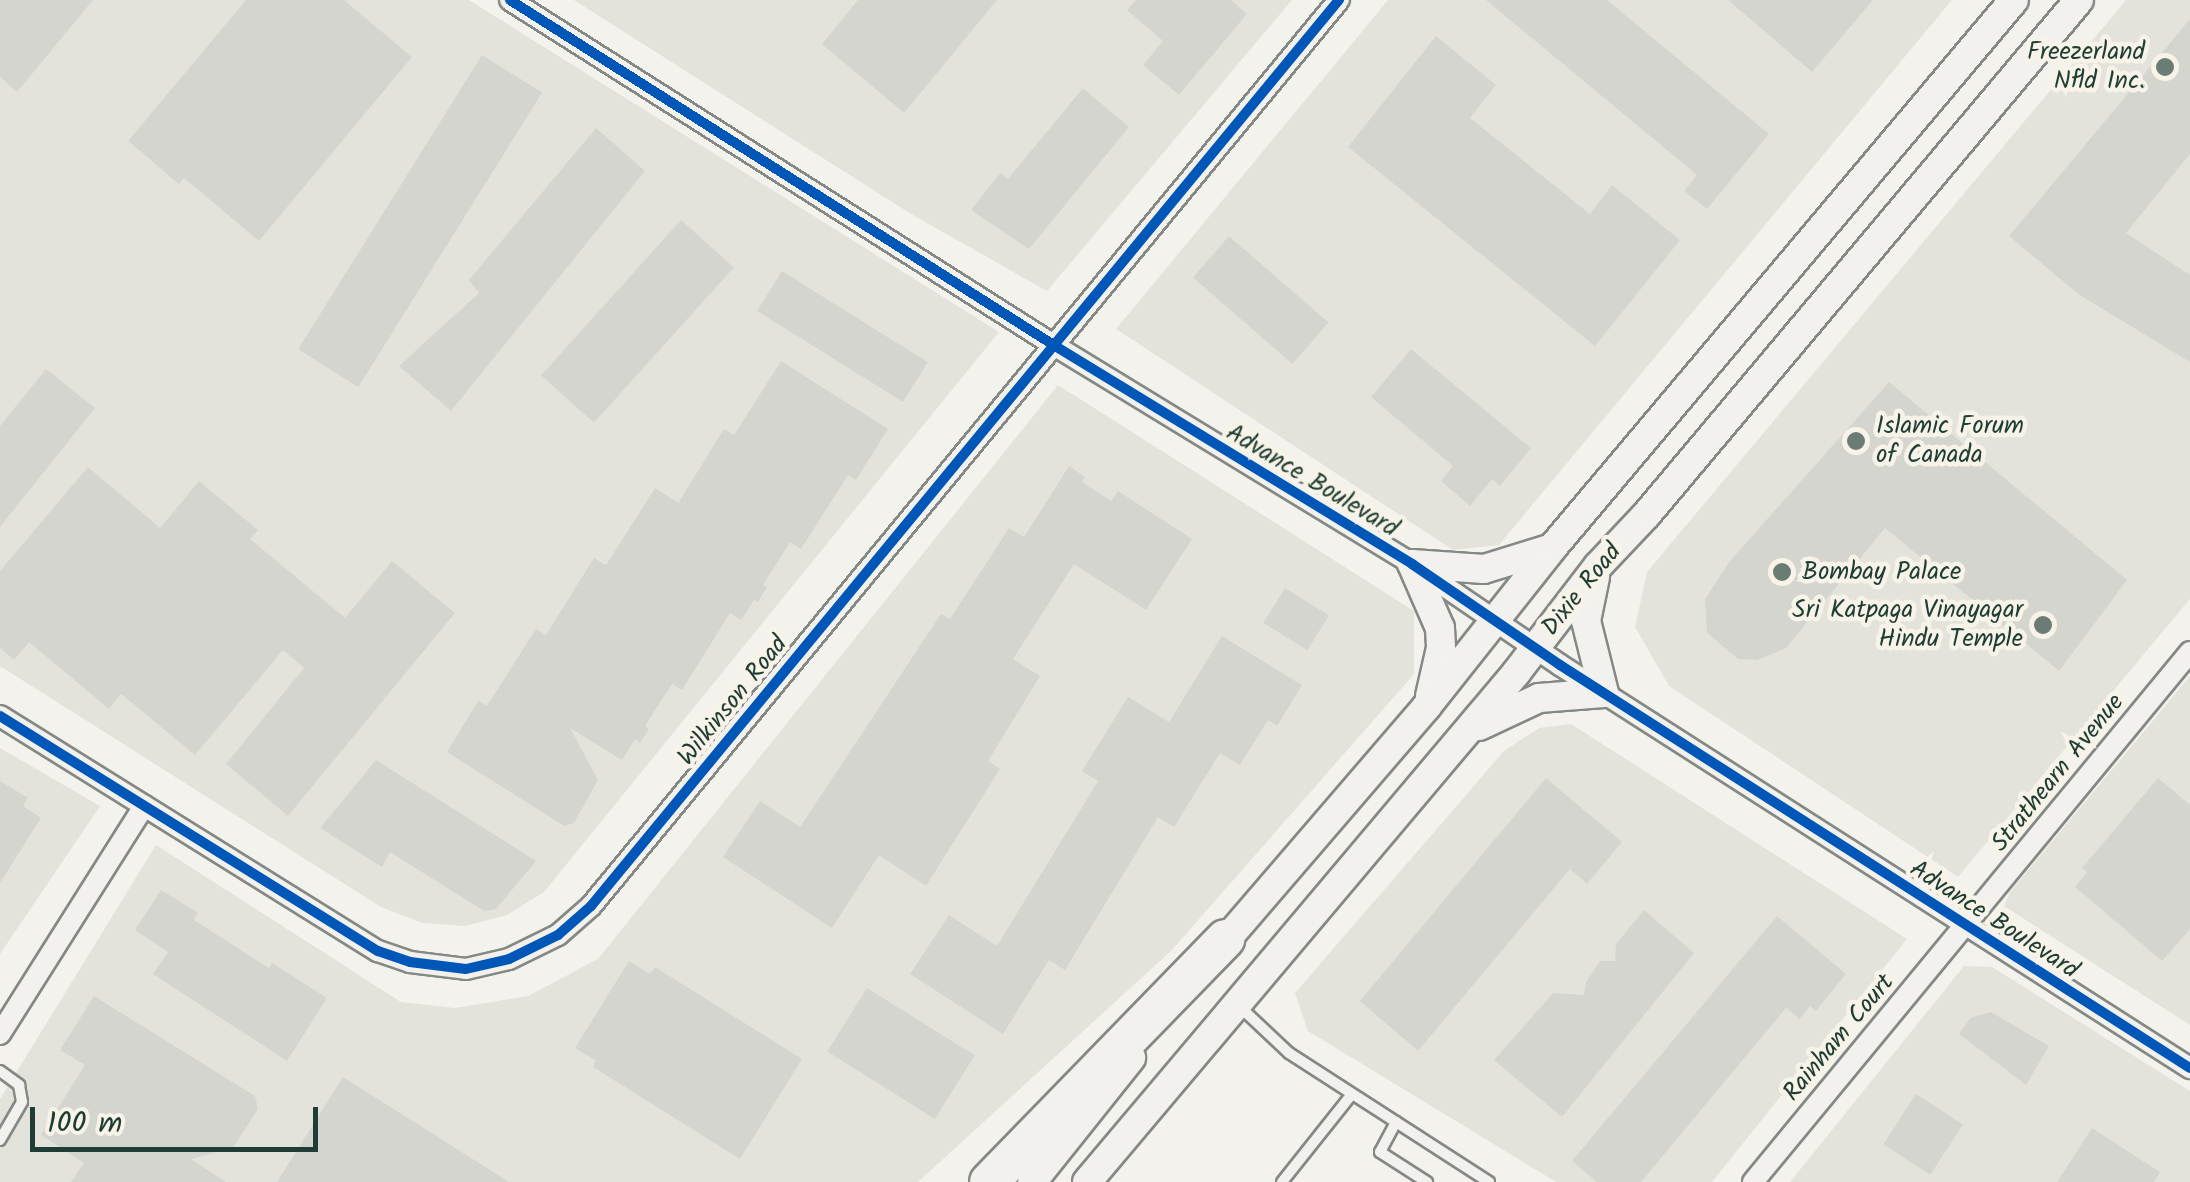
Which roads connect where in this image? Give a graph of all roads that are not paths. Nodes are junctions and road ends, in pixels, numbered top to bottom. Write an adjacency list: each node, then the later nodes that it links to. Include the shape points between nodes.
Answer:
1 (510, 0): 5 (street, Advance Boulevard)
2 (1339, 0): 5 (street, Wilkinson Road)
3 (2014, 0): 6 (main road, Dixie Road)
4 (2079, 0): 8 (main road, Dixie Road)
5 (1052, 344): 7 (street, Advance Boulevard); 16 (street, Wilkinson Road, via 591,906 558,935 510,960 466,969 410,962 349,936)
6 (1553, 548): 7 (main road, via 1484,569); 9 (main road, Dixie Road)
7 (1412, 564): 9 (street, Advance Boulevard); 13 (main road, via 1440,628)
8 (1598, 566): 10 (main road, Dixie Road); 12 (main road, via 1586,621)
9 (1494, 621): 10 (street, Advance Boulevard); 13 (main road, Dixie Road)
10 (1534, 648): 12 (street, Advance Boulevard); 15 (main road, Dixie Road)
11 (2190, 652): 17 (street, Strathearn Avenue)
12 (1604, 693): 15 (main road, via 1539,698); 17 (street, Advance Boulevard)
13 (1427, 706): 18 (main road, Dixie Road)
14 (0, 716): 16 (street, Wilkinson Road)
15 (1464, 733): 19 (main road, Dixie Road)
16 (144, 806): 20 (street)
17 (1965, 926): 21 (street, Advance Boulevard); 32 (street, Rainham Court)
18 (1225, 939): 26 (highway); 27 (main road, Dixie Road)
19 (1238, 1005): 23 (lane, via 1289,1052); 28 (main road, Dixie Road)
20 (0, 1034)
21 (2190, 1068)
22 (0, 1071): 25 (lane, via 22,1092)
23 (1352, 1094): 24 (lane); 29 (lane)
24 (1396, 1122): 30 (lane, via 1380,1152); 31 (lane)
25 (0, 1140)
26 (989, 1182)
27 (1032, 1182)
28 (1087, 1182)
29 (1282, 1182)
30 (1426, 1182)
31 (1489, 1182)
32 (1752, 1182)

